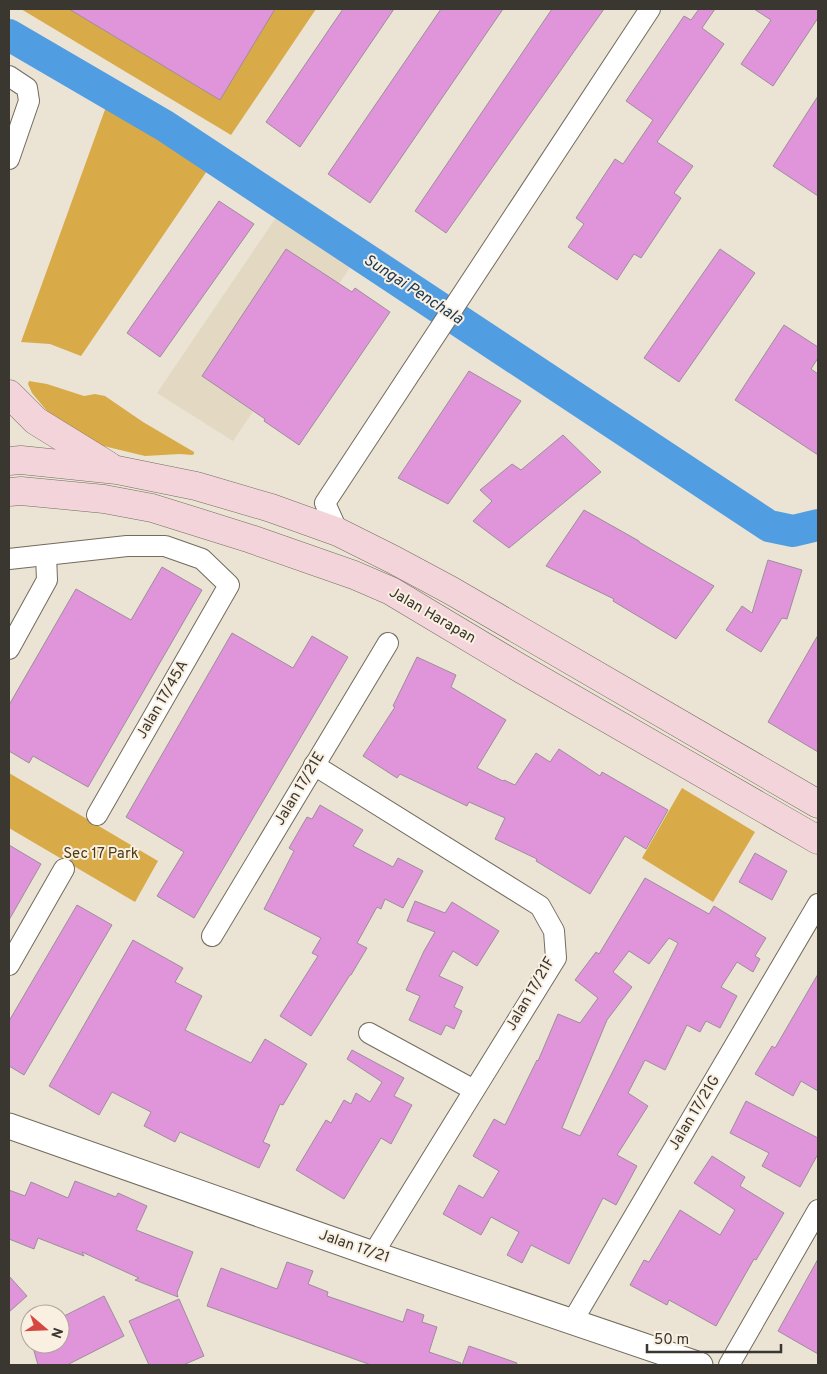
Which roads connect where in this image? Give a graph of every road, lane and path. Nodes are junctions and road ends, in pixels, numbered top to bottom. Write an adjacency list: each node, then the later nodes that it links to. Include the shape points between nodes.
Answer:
1 (650, 9): 8 (street, via 325,503)
2 (9, 76): 3 (street, via 27,88 29,101)
3 (9, 159)
4 (9, 394): 6 (main road, via 36,421)
5 (9, 461): 6 (main road, Jalan Harapan)
6 (117, 470): 8 (main road, Jalan Harapan, via 196,486)
7 (9, 492): 16 (main road, Jalan Harapan, via 21,490 104,499 152,508 354,574 391,591)
8 (338, 532): 14 (main road, Jalan Harapan, via 450,590)
9 (46, 555): 10 (street); 12 (street, via 47,580); 15 (street, Jalan 17/45A, via 127,546 165,546 202,559 229,585)
10 (9, 559)
11 (388, 643): 13 (street, Jalan 17/21E)
12 (9, 649)
13 (314, 765): 19 (street, Jalan 17/21E); 22 (street, Jalan 17/21F, via 540,906 554,931 556,958)
14 (818, 804)
15 (97, 815)
16 (818, 840)
17 (64, 869): 20 (street)
18 (818, 904): 26 (street, Jalan 17/21G)
19 (212, 936)
20 (9, 965)
21 (369, 1033): 22 (street)
22 (474, 1090): 25 (street, Jalan 17/21F)
23 (10, 1129): 25 (street, Jalan 17/21)
24 (818, 1210): 28 (street)
25 (373, 1254): 26 (street, Jalan 17/21)
26 (572, 1322): 27 (street, Jalan 17/21)
27 (700, 1365)
28 (729, 1365)

